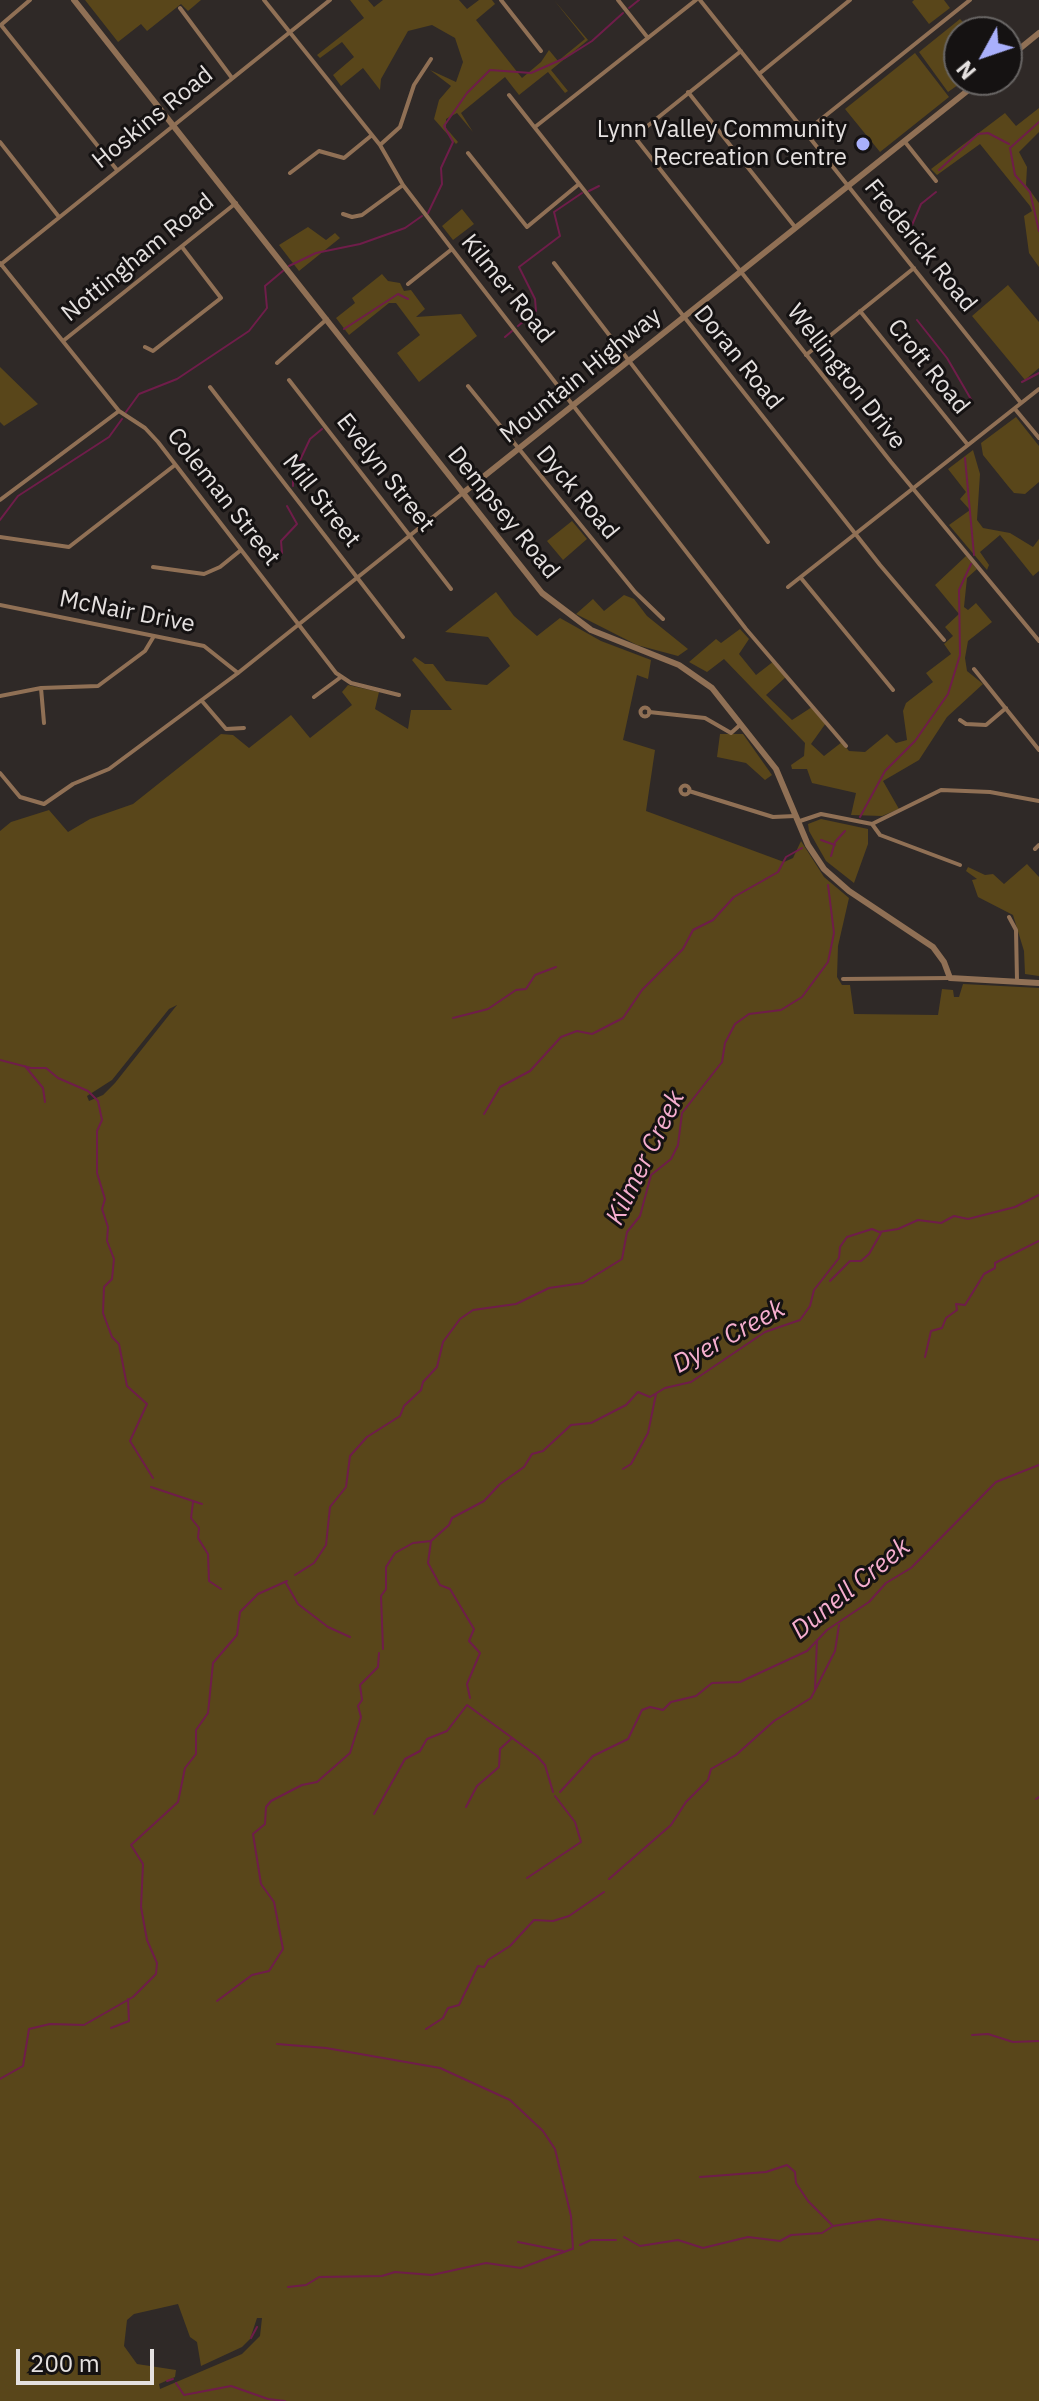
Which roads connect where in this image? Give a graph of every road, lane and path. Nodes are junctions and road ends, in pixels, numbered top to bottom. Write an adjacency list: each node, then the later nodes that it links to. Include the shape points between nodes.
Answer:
1 (30, 0): 11 (street)
2 (74, 0): 24 (street, Dempsey Road)
3 (264, 0): 12 (street, Kilmer Road)
4 (330, 0): 12 (street, Hoskins Road)
5 (501, 0): 16 (street)
6 (618, 0): 14 (street)
7 (698, 0): 14 (street); 17 (street, Frederick Road)
8 (850, 0): 19 (street)
9 (970, 0): 26 (street)
10 (180, 8): 20 (street)
11 (1, 25): 32 (street)
12 (289, 32): 20 (street, Hoskins Road); 27 (street, Kilmer Road)
13 (1039, 33): 15 (street)
14 (648, 38): 25 (street)
15 (1023, 46)
16 (541, 51)
17 (741, 51): 19 (street, Frederick Road); 21 (street)
18 (431, 59): 30 (street, via 414,85 400,127)
19 (759, 74): 26 (street, Frederick Road)
20 (232, 78): 24 (street, Hoskins Road)
21 (688, 92): 41 (street); 47 (street, Wellington Drive, via 636,136)
22 (509, 95): 25 (street, Doran Road)
23 (961, 96): 28 (street, Mountain Highway)
24 (174, 125): 32 (street, Hoskins Road); 38 (street, Dempsey Road)
25 (535, 127): 35 (street, Doran Road)
26 (805, 132): 37 (street, Frederick Road)
27 (372, 135): 30 (street, Kilmer Road); 33 (street, via 344,158 319,151)
28 (904, 141): 34 (street); 37 (street, Mountain Highway)
29 (0, 142): 40 (street)
30 (380, 145): 36 (street, Kilmer Road)
31 (468, 153): 35 (street, via 527,227)
32 (117, 170): 40 (street, Hoskins Road)
33 (290, 173)
34 (936, 181)
35 (579, 184): 50 (street, Doran Road)
36 (403, 185): 39 (street, via 362,215); 43 (street, Kilmer Road)
37 (848, 185): 41 (street, Mountain Highway); 46 (street, Frederick Road)
38 (236, 203): 42 (street, Nottingham Road); 51 (street, Dempsey Road)
39 (343, 214)
40 (59, 217): 45 (street, Hoskins Road)
41 (795, 227): 47 (street, Mountain Highway)
42 (182, 246): 52 (street, Nottingham Road); 53 (street, via 221,298 153,351)
43 (452, 249): 48 (street); 62 (street, Kilmer Road)
44 (554, 263): 55 (street)
45 (0, 264): 52 (street, Coleman Street)
46 (914, 268): 49 (street); 61 (street, Frederick Road)
47 (739, 272): 50 (street, Mountain Highway); 54 (street, Wellington Drive)
48 (408, 284)
49 (860, 311): 54 (street); 66 (street, Croft Road)
50 (682, 317): 55 (street, Mountain Highway); 72 (street, Doran Road)
51 (327, 319): 56 (street); 70 (street, Dempsey Road)
52 (63, 341): 64 (street, Coleman Street)
53 (145, 347)
54 (806, 355): 69 (street, Wellington Drive)
55 (629, 360): 62 (street, Mountain Highway); 75 (street)
56 (277, 363)
57 (289, 380): 73 (street, Evelyn Street)
58 (468, 386): 67 (street, Dyck Road)
59 (210, 387): 78 (street, Mill Street)
60 (1039, 389): 61 (street)
61 (1021, 403): 63 (street)
62 (575, 404): 67 (street, Mountain Highway); 104 (street, Kilmer Road, via 746,629)
63 (1014, 408): 65 (street); 66 (street)
64 (119, 411): 68 (street, Coleman Street, via 145,428); 71 (street)
65 (1039, 438)
66 (968, 445): 69 (street)
67 (517, 450): 70 (street, Mountain Highway); 83 (street, Dyck Road)
68 (175, 465): 74 (street, via 69,547); 76 (street, Coleman Street)
69 (913, 490): 72 (street); 88 (street, Wellington Drive)
70 (463, 493): 73 (street, Mountain Highway); 102 (street, Dempsey Road, via 532,581 564,611 602,635 686,669 712,688)
71 (0, 500)
72 (857, 535): 79 (street); 87 (street, Doran Road)
73 (410, 536): 78 (street, Mountain Highway); 81 (street, Evelyn Street)
74 (0, 537)
75 (768, 542)
76 (241, 550): 77 (street, via 204,574); 84 (street, Coleman Street)
77 (153, 567)
78 (357, 578): 84 (street, Mountain Highway); 86 (street, Mill Street)
79 (801, 578): 80 (street); 93 (street)
80 (788, 587)
81 (451, 589)
82 (0, 605): 85 (street, McNair Drive)
83 (663, 619)
84 (299, 625): 90 (street, Mountain Highway); 91 (street, Coleman Street)
85 (154, 636): 90 (street, McNair Drive, via 204,646); 92 (street, via 145,651 105,682 85,689)
86 (403, 637)
87 (944, 640)
88 (1039, 641)
89 (974, 669): 98 (street)
90 (238, 673): 97 (street, Mountain Highway)
91 (341, 677): 94 (street); 96 (street)
92 (41, 688): 95 (street); 101 (street)
93 (893, 690)
94 (399, 695)
95 (0, 696)
96 (314, 697)
97 (202, 701): 103 (street, via 226,729); 106 (street, Mountain Highway, via 109,769 76,782 44,804 20,797)
98 (1006, 708): 100 (street, via 986,725); 105 (street)
99 (649, 712): 102 (street, via 705,718 731,733)
100 (960, 720)
101 (44, 723)
102 (742, 724): 109 (street, Dempsey Road, via 776,769)
103 (244, 728)
104 (846, 746)
105 (1039, 750)
106 (0, 773)
107 (689, 791): 109 (street, via 773,817)
108 (1039, 801): 110 (street, via 941,790)
109 (798, 818): 110 (street, via 821,814); 113 (street, Dempsey Road, via 830,876 933,947)
110 (872, 824): 111 (street, via 880,835)
111 (960, 865)
112 (1009, 917): 115 (street, via 1016,930)
113 (950, 978): 114 (street); 115 (street)
114 (843, 979)
115 (1017, 980): 116 (street)
116 (1039, 983)

